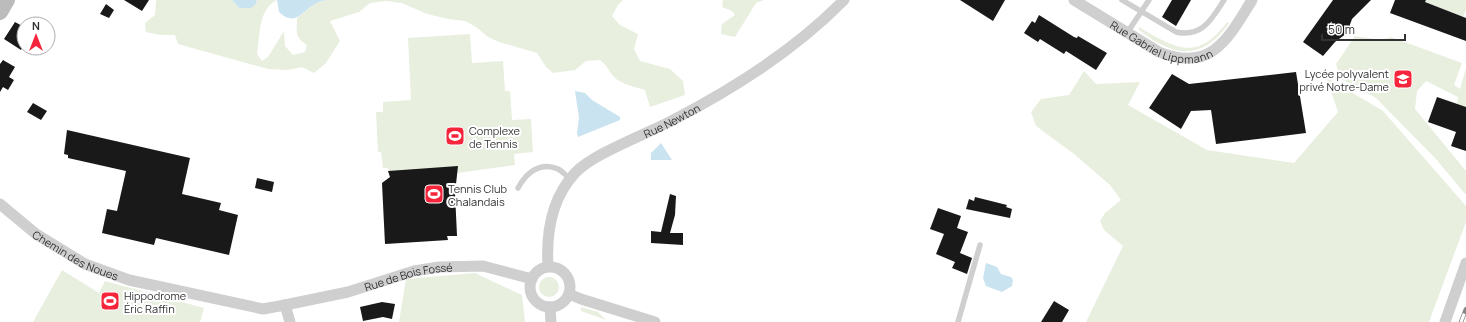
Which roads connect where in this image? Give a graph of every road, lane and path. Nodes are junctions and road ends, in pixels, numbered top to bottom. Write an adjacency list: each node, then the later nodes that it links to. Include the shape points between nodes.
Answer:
1 (7, 0): 8 (main road)
2 (844, 0): 11 (street, Rue Newton, via 793,45 720,95 601,155 575,173)
3 (1074, 0): 10 (street, Rue Gabriel Lippmann)
4 (1122, 0): 9 (lane)
5 (1149, 0): 9 (lane)
6 (1224, 0): 9 (lane, via 1209,24 1191,33 1176,32)
7 (1252, 0): 10 (street, Rue Gabriel Lippmann, via 1225,42 1217,49 1194,58 1171,57)
8 (0, 12)
9 (1141, 12): 10 (lane)
10 (1127, 33)
11 (571, 179): 12 (lane, via 559,170 542,167 528,173); 16 (street, Rue Newton, via 552,213 547,237)
12 (518, 188)
13 (0, 204): 19 (street, Chemin des Noues, via 36,234 85,264 128,280 263,309)
14 (980, 245): 24 (lane)
15 (1466, 263): 25 (street)
16 (548, 266): 17 (street, via 536,272); 18 (street, via 563,271 568,278)
17 (532, 279): 19 (street, Rue de Bois Fossé, via 482,266 439,267 408,272 348,292); 20 (street, via 531,294 536,301)
18 (569, 294): 20 (street, via 558,305); 23 (street)
19 (285, 305): 21 (street)
20 (550, 307): 22 (street)
21 (290, 322)
22 (550, 322)
23 (655, 322)
24 (958, 322)
25 (1445, 322)

